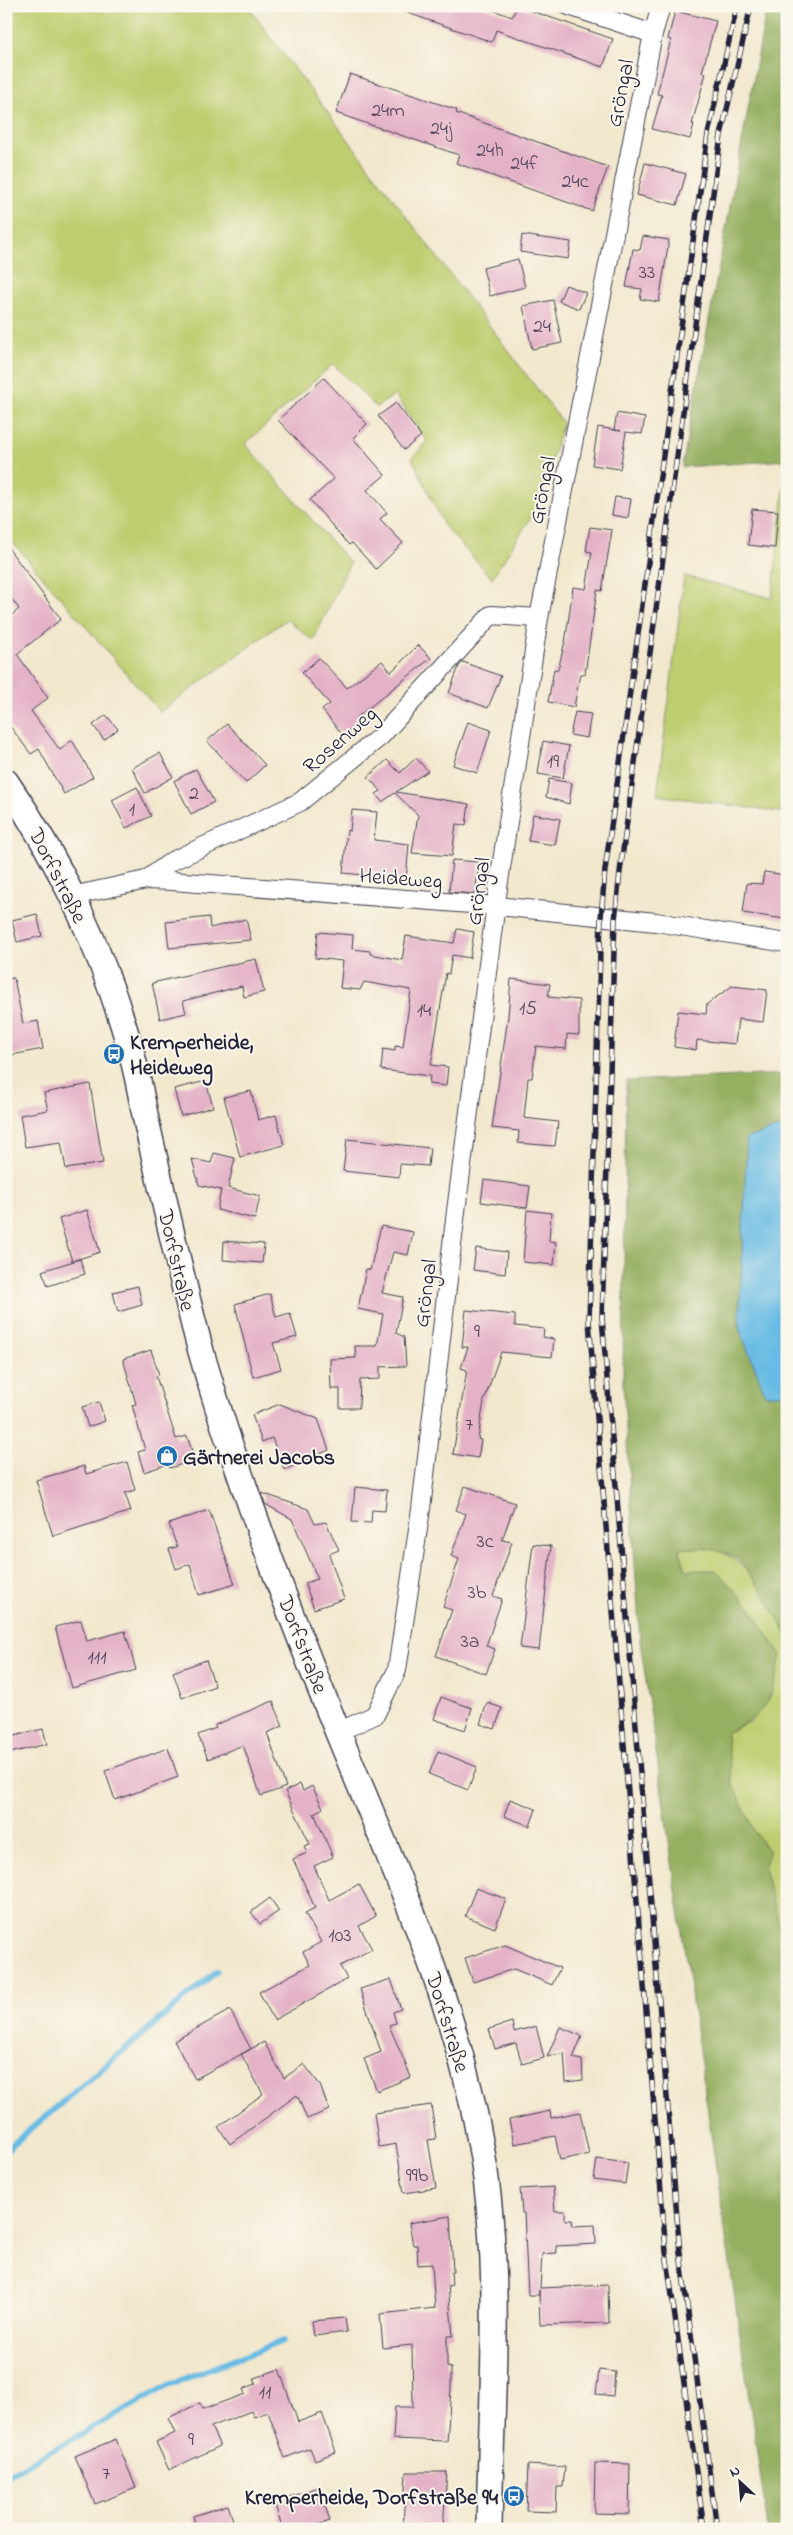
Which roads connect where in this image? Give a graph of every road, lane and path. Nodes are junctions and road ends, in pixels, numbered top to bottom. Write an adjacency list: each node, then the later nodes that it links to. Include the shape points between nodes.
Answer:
1 (569, 6): 3 (street, Gröngal)
2 (661, 6): 3 (street, Gröngal)
3 (653, 34): 4 (street, Gröngal)
4 (539, 618): 6 (street, Rosenweg, via 491,615 381,736 300,802 172,860); 8 (street, Gröngal)
5 (6, 782): 7 (main road, Dorfstraße, via 36,826)
6 (146, 880): 7 (street, Heideweg); 8 (street, Heideweg)
7 (72, 896): 10 (main road, Dorfstraße, via 105,974 130,1048 181,1278 204,1364 247,1491)
8 (497, 906): 9 (street, Heideweg, via 660,923); 10 (street, Gröngal, via 421,1509 397,1670 375,1715)
9 (787, 943)
10 (338, 1732): 11 (main road, Dorfstraße, via 445,2000 469,2087 482,2152 494,2248)
11 (489, 2529)

